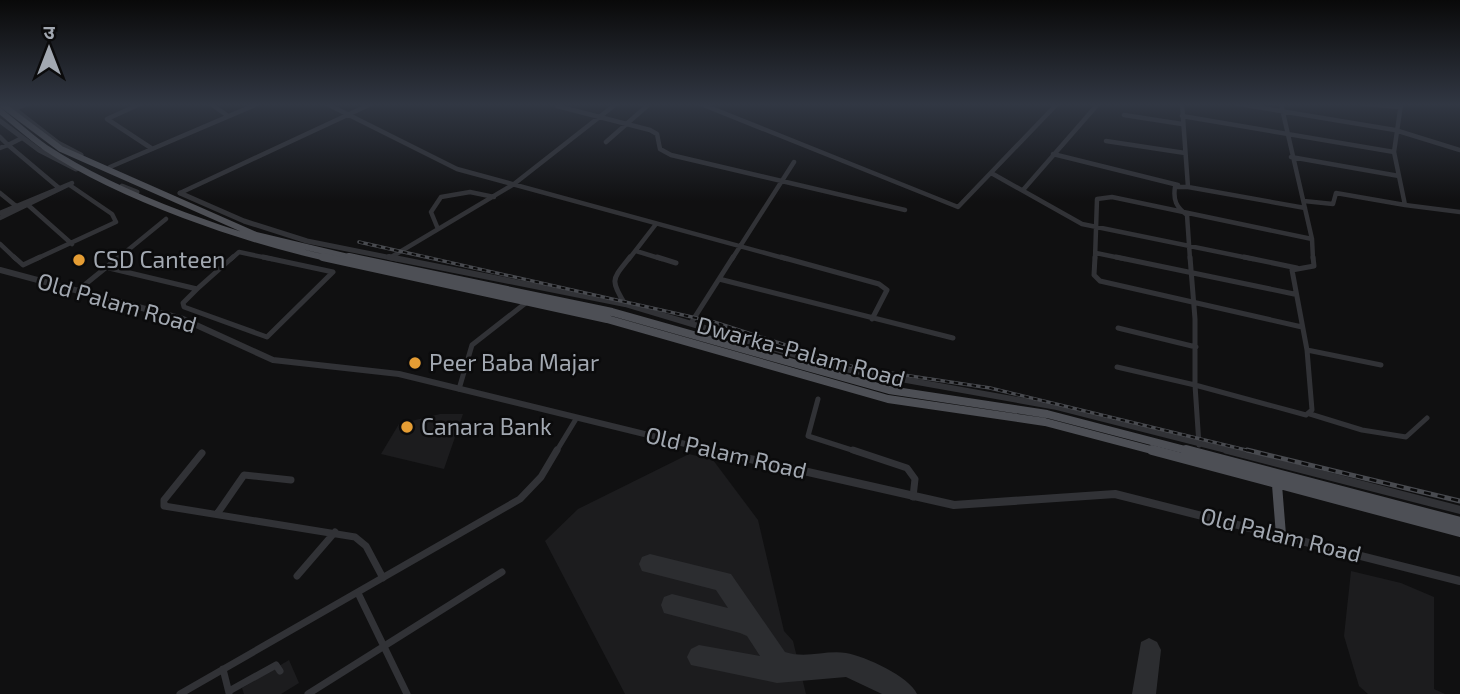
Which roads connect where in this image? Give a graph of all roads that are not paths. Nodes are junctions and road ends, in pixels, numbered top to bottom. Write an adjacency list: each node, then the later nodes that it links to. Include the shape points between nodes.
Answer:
1 (34, 136): 40 (main road, via 54,153)
2 (49, 136): 31 (street)
3 (133, 136): 24 (street)
4 (179, 136): 24 (street)
5 (302, 136): 43 (street)
6 (389, 136): 35 (street, via 440,163)
7 (576, 136): 35 (street)
8 (612, 136): 21 (street)
9 (655, 136): 34 (street, via 664,152)
10 (781, 136): 32 (street, via 953,206 961,205)
11 (1027, 136): 32 (street)
12 (1069, 136): 28 (street)
13 (1183, 136): 27 (street)
14 (1287, 136): 29 (street)
15 (1301, 136): 26 (street)
16 (1395, 136): 26 (street)
17 (1416, 136): 25 (street)
18 (0, 138): 22 (street)
19 (22, 138): 22 (street); 40 (street, via 61,162)
20 (1106, 141): 27 (street)
21 (606, 142)
22 (8, 145): 23 (street); 39 (street)
23 (0, 148)
24 (151, 148): 31 (street)
25 (1460, 150)
26 (1394, 152): 33 (street)
27 (1185, 153): 38 (street)
28 (1053, 154): 36 (street); 41 (street)
29 (1291, 157): 33 (street); 46 (street)
30 (794, 162): 34 (street)
31 (110, 167): 40 (street)
32 (993, 173): 41 (street)
33 (1399, 176): 47 (street)
34 (780, 183): 49 (street); 61 (street)
35 (513, 184): 44 (street); 54 (street)
36 (1178, 185): 38 (street); 51 (street, via 1174,205)
37 (71, 186): 39 (street); 45 (street); 59 (street, via 117,218)
38 (1188, 187): 46 (street)
39 (59, 188): 48 (street)
40 (140, 189): 74 (main road, Dwarka-Palam Road, via 250,239); 99 (main road, Dwarka-Palam Road, via 295,246 612,312 889,390 1047,414)
41 (1023, 190): 55 (street, via 1071,219)
42 (0, 193): 48 (street)
43 (180, 193): 64 (street, via 275,232)
44 (494, 197): 56 (street); 56 (street, via 470,192 441,197 430,212)
45 (28, 205): 52 (street); 59 (street)
46 (1304, 205): 47 (street, via 1329,205 1336,193); 57 (street)
47 (1405, 205): 50 (street)
48 (16, 206): 52 (street)
49 (905, 210)
50 (1460, 212)
51 (1187, 215): 55 (street, via 1105,197 1097,199); 57 (street); 60 (street)
52 (0, 216)
53 (166, 219): 66 (street)
54 (656, 224): 61 (street); 62 (street)
55 (1095, 227): 60 (street); 63 (street)
56 (438, 229): 64 (street)
57 (1312, 239): 67 (street, via 1314,266)
58 (0, 244): 59 (street, via 23,265)
59 (72, 244)
60 (1190, 245): 67 (street); 69 (street)
61 (739, 247): 70 (street); 77 (street, via 883,286 887,290)
62 (636, 251): 65 (street); 76 (street, via 612,281)
63 (1096, 253): 69 (street); 75 (street, via 1094,275 1100,282)
64 (393, 256): 76 (street)
65 (676, 263)
66 (109, 268): 71 (street); 72 (street)
67 (1301, 268): 73 (street, via 1292,270)
68 (0, 270): 72 (street, Old Palam Road)
69 (1192, 274): 73 (street); 75 (street)
70 (719, 279): 77 (street); 78 (street)
71 (197, 289): 71 (street, via 239,252 333,272 267,337 184,307)
72 (77, 291): 87 (street, Old Palam Road, via 183,319 273,360 399,374)
73 (1294, 294): 79 (street)
74 (530, 300): 87 (street, via 472,345); 95 (main road, Dwarka-Palam Road, via 877,396 1045,422)
75 (1194, 302): 79 (street); 82 (street)
76 (625, 304): 78 (street)
77 (872, 319): 81 (street)
78 (691, 323): 92 (street, via 839,368 1057,407)
79 (1302, 327): 83 (street)
80 (1118, 328): 82 (street)
81 (953, 338)
82 (1196, 347): 86 (street)
83 (1307, 350): 84 (street); 89 (street)
84 (1381, 365)
85 (1117, 367): 86 (street)
86 (1195, 385): 89 (street); 92 (street)
87 (458, 389): 91 (street, Old Palam Road)
88 (818, 399): 96 (street, via 808,436 907,468 915,479)
89 (1310, 414): 90 (street, via 1406,437)
90 (1427, 418)
91 (576, 419): 96 (street, Old Palam Road); 105 (street, via 531,490)
92 (1199, 445): 97 (street)
93 (202, 453): 98 (street, via 162,505)
94 (290, 480): 98 (street, via 244,475)
95 (1277, 485): 101 (main road, Dwarka-Palam Road); 102 (main road)
96 (913, 498): 102 (street, Old Palam Road, via 978,505 1081,493 1115,494)
97 (1460, 510)
98 (217, 514): 100 (street)
99 (1460, 522)
100 (335, 532): 104 (street); 105 (street, via 361,540)
101 (1460, 532)
102 (1281, 535): 106 (street, Old Palam Road)
103 (502, 572): 108 (street)
104 (297, 576)
105 (383, 578): 107 (street)
106 (1460, 581)
107 (358, 593): 108 (street); 109 (street)
108 (384, 646): 113 (street); 114 (street)
109 (223, 669): 111 (street); 112 (street)
110 (280, 671): 111 (street, via 276,665)
111 (229, 692)
112 (180, 694)
113 (309, 694)
114 (407, 694)

